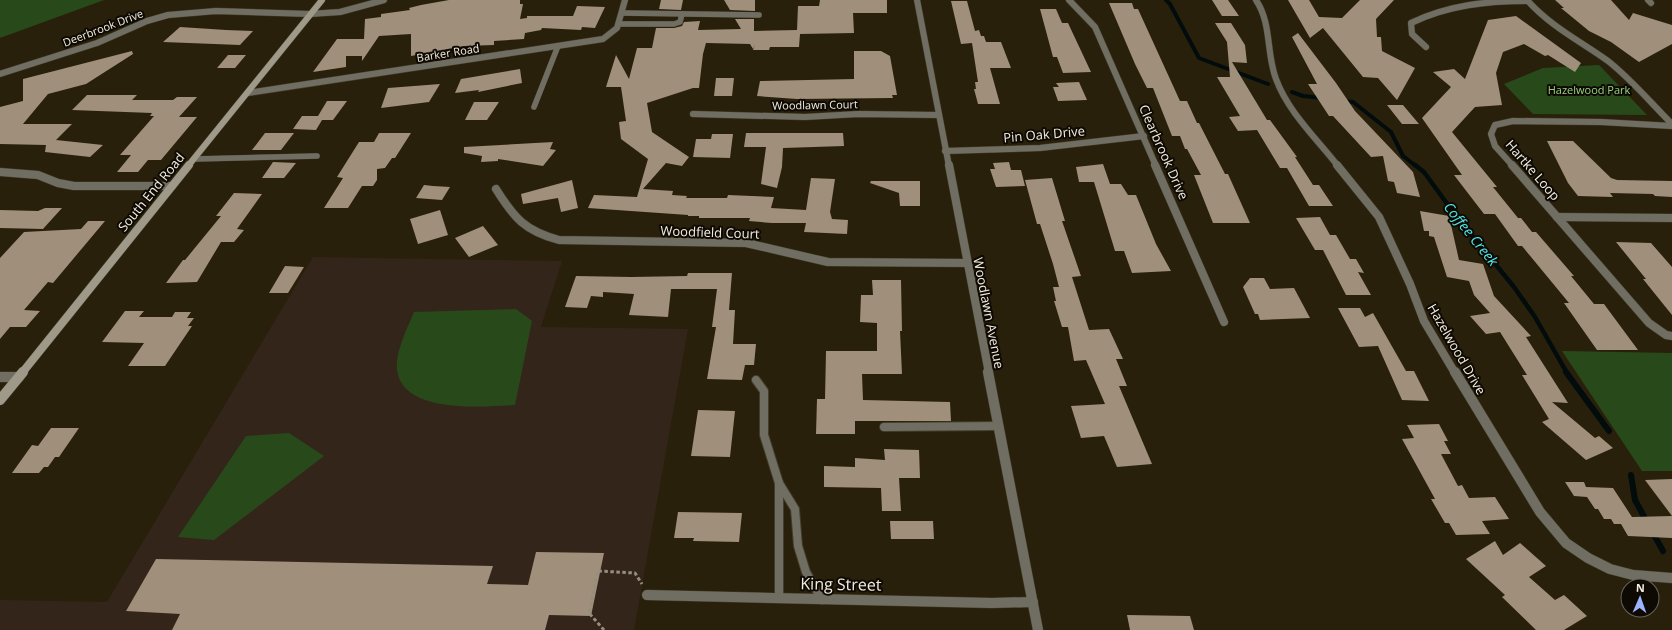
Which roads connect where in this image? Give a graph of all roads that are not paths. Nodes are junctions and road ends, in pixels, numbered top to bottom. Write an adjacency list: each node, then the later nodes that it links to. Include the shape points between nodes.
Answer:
1 (322, 0): 9 (main road, South End Road)
2 (384, 0): 9 (street, Deerbrook Drive, via 340,12)
3 (625, 0): 8 (street, Barker Road)
4 (917, 0): 19 (street, Woodlawn Avenue)
5 (1069, 0): 21 (street, Clearbrook Drive, via 1095,27)
6 (1256, 0): 40 (street, Hazelwood Drive, via 1268,24 1272,63 1282,92 1290,106 1379,216 1424,321 1540,512 1566,543 1588,558 1610,569 1633,575)
7 (1528, 1): 14 (street, via 1481,4 1425,16 1412,23 1412,34); 20 (street, via 1554,26 1610,64)
8 (622, 13): 10 (lane); 12 (street, Barker Road)
9 (310, 14): 15 (street, Deerbrook Drive, via 216,11 168,15 97,44); 16 (main road, South End Road)
10 (682, 14): 11 (lane); 12 (lane, via 680,22 674,24)
11 (759, 15)
12 (619, 24): 13 (street, Barker Road, via 612,36)
13 (558, 46): 16 (street, Barker Road); 17 (lane)
14 (1426, 47)
15 (0, 74)
16 (248, 93): 24 (main road, South End Road)
17 (534, 107)
18 (693, 114): 19 (street, Woodlawn Court)
19 (938, 115): 22 (street, Woodlawn Avenue)
20 (1672, 125): 28 (street, Hartke Loop, via 1513,121 1495,126 1491,134 1495,146)
21 (1144, 136): 22 (street, Pin Oak Drive, via 1040,148); 31 (street, Clearbrook Drive)
22 (945, 151): 30 (street, Woodlawn Avenue)
23 (317, 156): 24 (lane)
24 (195, 158): 26 (main road, South End Road)
25 (0, 172): 26 (street, via 38,175 74,186)
26 (172, 186): 34 (main road, South End Road)
27 (496, 189): 30 (street, Woodfield Court, via 519,222 536,233 559,240 746,243 810,260 828,262)
28 (1557, 217): 29 (street); 32 (street, Hartke Loop, via 1649,323 1666,335)
29 (1672, 218)
30 (966, 263): 37 (street, Woodlawn Avenue)
31 (1224, 322)
32 (1672, 336)
33 (0, 377): 34 (street)
34 (19, 377): 36 (main road, South End Road)
35 (756, 380): 39 (lane, via 764,391 764,435)
36 (0, 400)
37 (998, 426): 38 (lane); 44 (street, Woodlawn Avenue)
38 (884, 427)
39 (779, 483): 42 (lane); 43 (lane, via 795,509 798,546 806,572)
40 (1672, 578)
41 (648, 595): 42 (street, King Street)
42 (779, 598): 43 (street, King Street)
43 (822, 600): 44 (street, King Street)
44 (1033, 602): 45 (street, Woodlawn Avenue)
45 (1038, 630)

